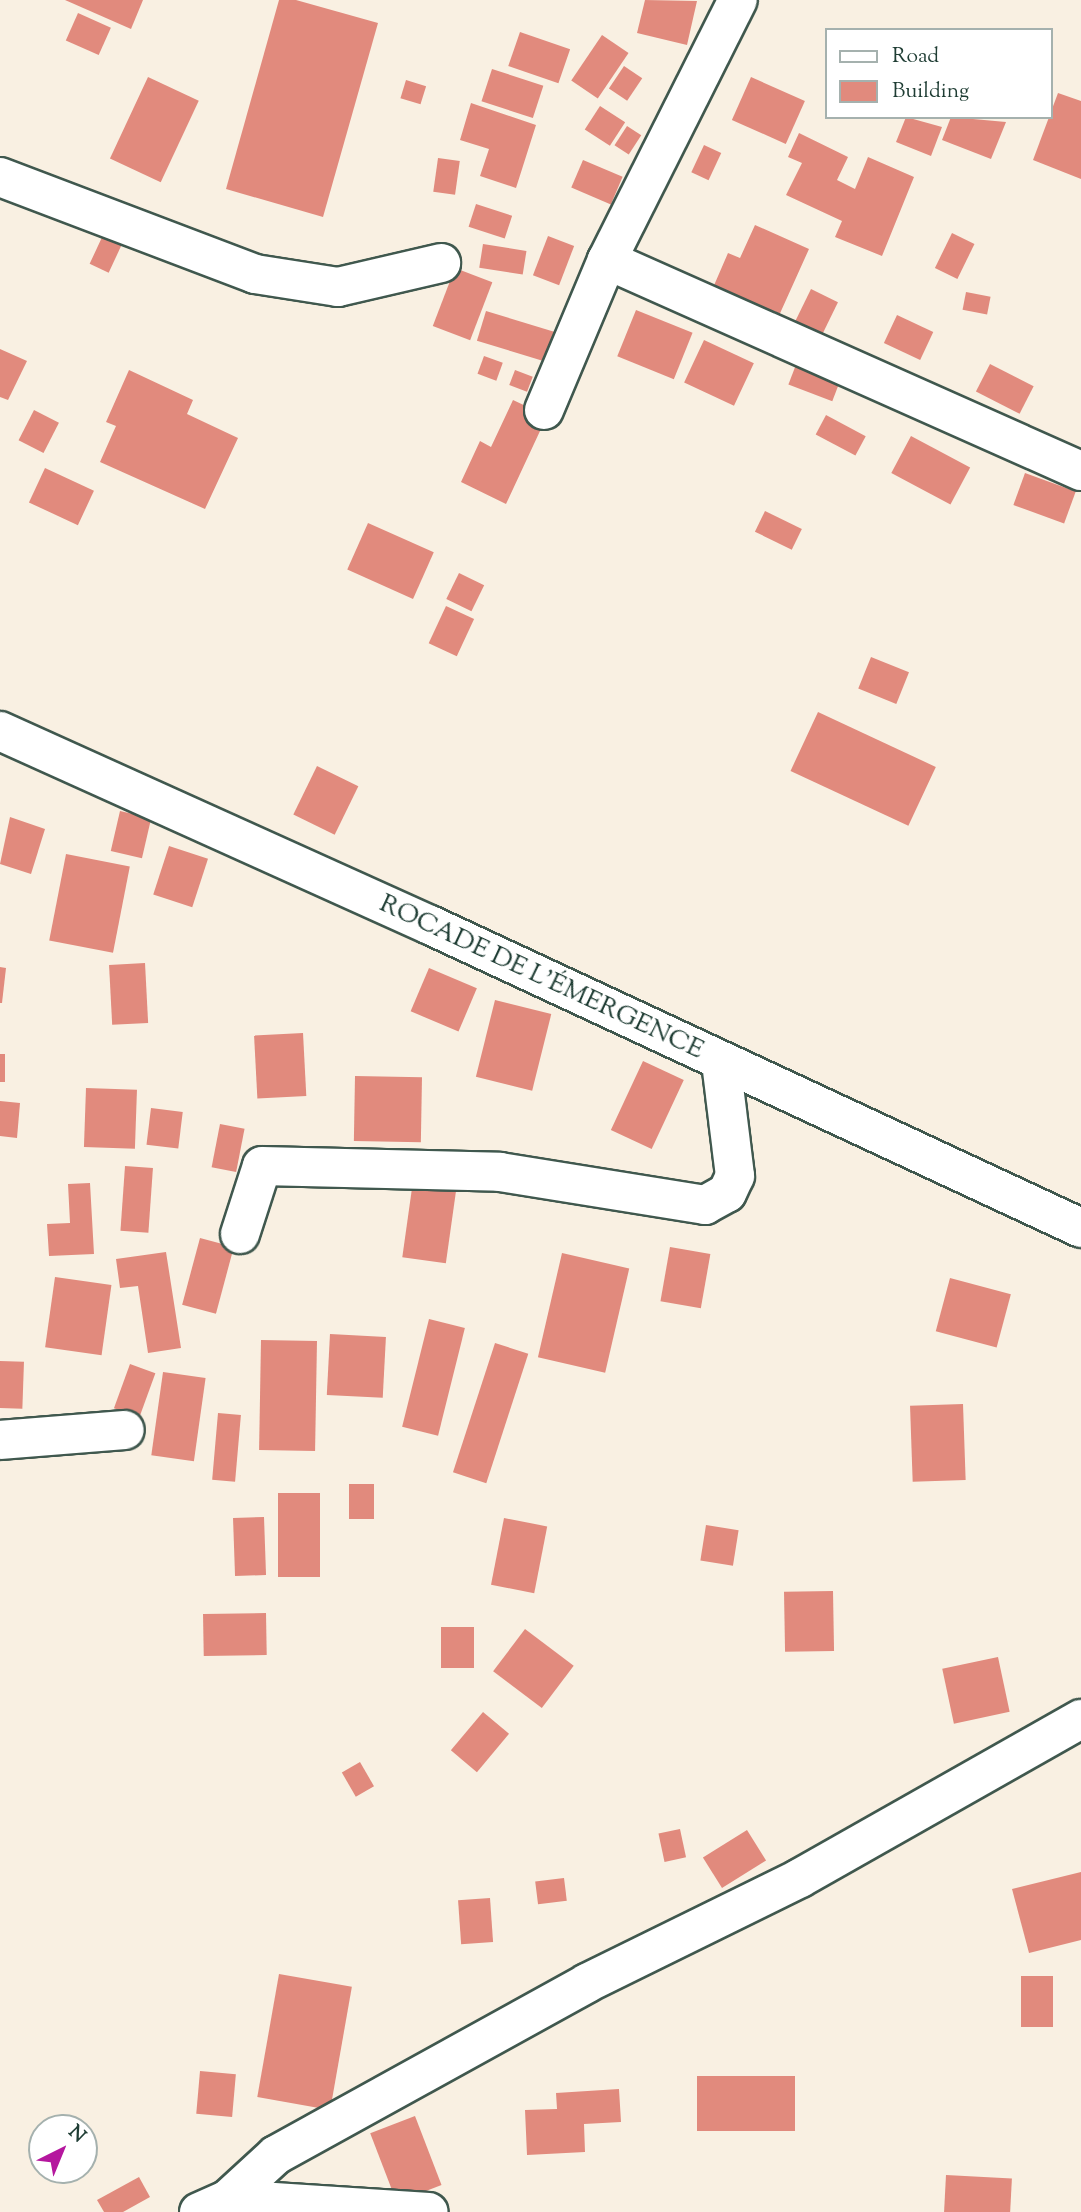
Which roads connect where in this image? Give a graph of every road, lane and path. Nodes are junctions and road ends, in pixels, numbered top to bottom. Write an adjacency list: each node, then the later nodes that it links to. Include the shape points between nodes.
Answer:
1 (738, 0): 3 (street)
2 (0, 177): 4 (street, via 255,274 338,287)
3 (607, 260): 5 (street); 6 (street)
4 (441, 263)
5 (544, 410)
6 (1081, 471)
7 (0, 731): 8 (street, ROCADE DE L'ÉMERGENCE)
8 (721, 1062): 9 (street, ROCADE DE L'ÉMERGENCE); 10 (street, via 735,1177 727,1193 705,1206 500,1172 262,1166)
9 (1081, 1228)
10 (240, 1234)
11 (125, 1430): 12 (street)
12 (0, 1440)
13 (1081, 1719): 14 (street, via 800,1878 587,1983 276,2155)
14 (213, 2205): 15 (street)
15 (429, 2212)

